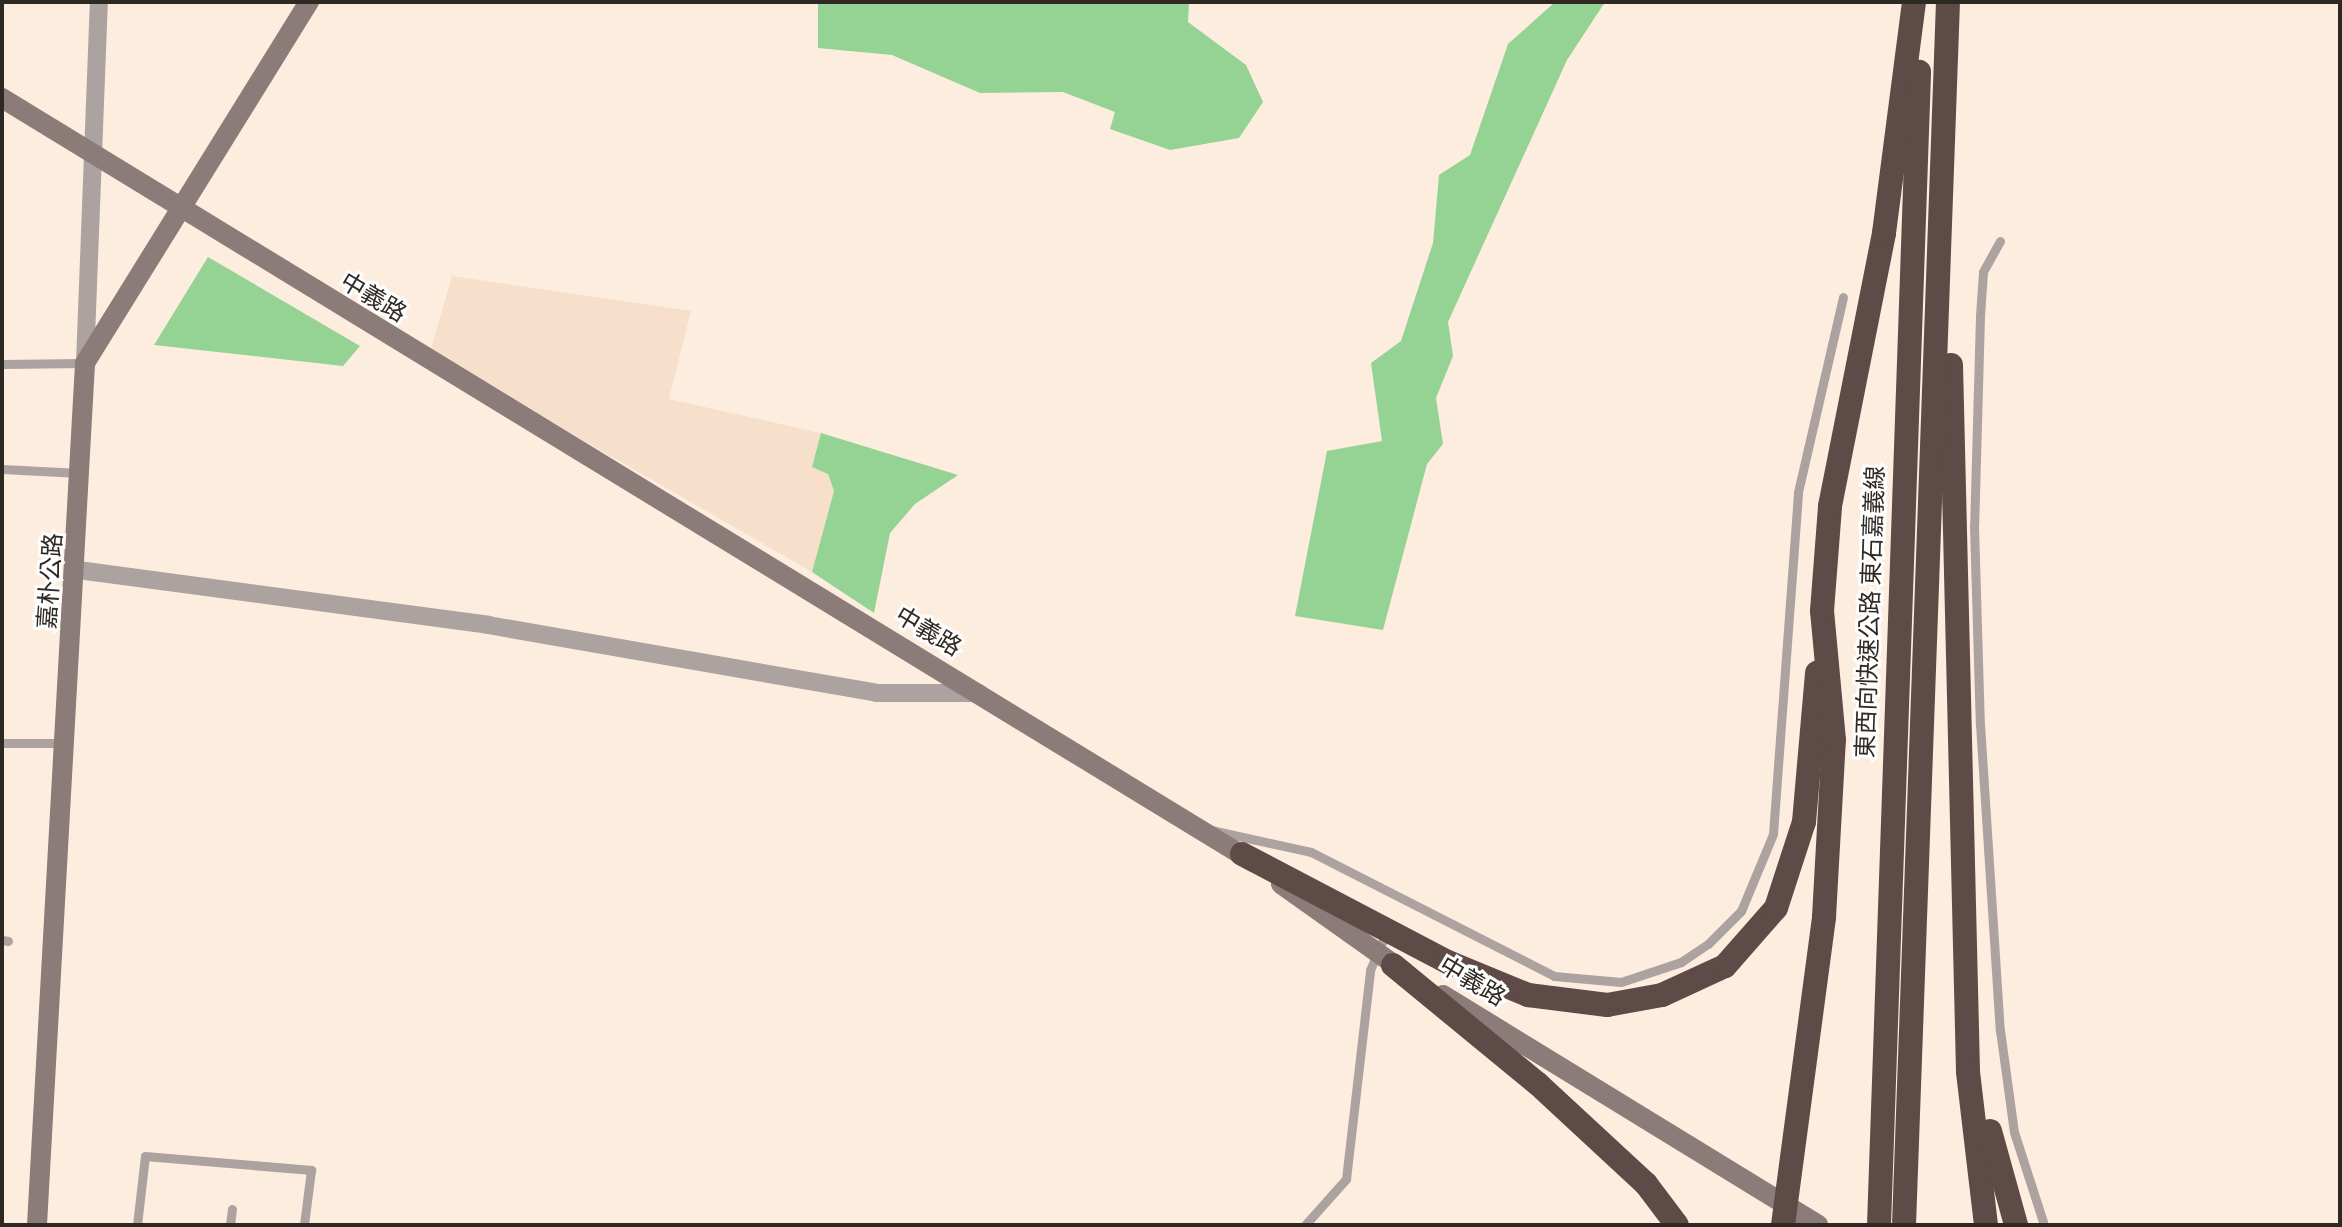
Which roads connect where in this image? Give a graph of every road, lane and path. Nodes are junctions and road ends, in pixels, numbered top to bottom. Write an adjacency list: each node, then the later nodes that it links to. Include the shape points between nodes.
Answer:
1 (99, 2): 8 (street)
2 (309, 2): 9 (street)
3 (1914, 2): 17 (highway, via 1884,233 1830,506)
4 (1923, 2): 36 (highway, 東西向快速公路 東石嘉義線)
5 (1948, 2): 6 (highway)
6 (1947, 52): 25 (highway, via 1954,671); 37 (highway)
7 (2, 98): 8 (street, 中義路)
8 (96, 156): 9 (street, 中義路); 12 (street)
9 (179, 210): 12 (street); 18 (street, 中義路)
10 (2000, 241): 40 (lane, via 1983,272 1980,316 1974,526 1980,724 2000,1030 2014,1132)
11 (1843, 297): 21 (lane, via 1798,492 1773,834 1741,911 1708,944 1681,962 1621,982 1554,976 1311,852)
12 (85, 363): 13 (lane); 15 (street, 嘉朴公路)
13 (2, 364)
14 (2, 469): 15 (lane)
15 (83, 473): 16 (street, 嘉朴公路)
16 (78, 570): 18 (street, via 488,625 876,693); 20 (street, 嘉朴公路)
17 (1822, 611): 23 (highway, via 1795,865 1776,908 1725,966 1636,1003 1580,1002 1492,982); 26 (highway, via 1834,740 1824,917)
18 (979, 693): 21 (street, 中義路)
19 (2, 743): 20 (lane)
20 (66, 743): 28 (street, 嘉朴公路)
21 (1197, 829): 22 (street, 中義路)
22 (1242, 854): 23 (highway); 24 (street, 中義路)
23 (1389, 928): 24 (lane)
24 (1384, 959): 26 (street, 中義路); 32 (lane, via 1346,1179); 33 (highway, via 1538,1084 1646,1184)
25 (1968, 970): 38 (highway, via 1968,1072); 39 (highway, via 1994,1159)
26 (1781, 1200): 34 (highway); 35 (street, 中義路)
27 (232, 1209): 30 (lane)
28 (37, 1225)
29 (137, 1225): 31 (lane, via 145,1156 311,1170)
30 (230, 1225)
31 (304, 1225)
32 (1305, 1225)
33 (1677, 1225)
34 (1783, 1225)
35 (1818, 1225)
36 (1879, 1225)
37 (1904, 1225)
38 (1986, 1225)
39 (2016, 1225)
40 (2044, 1225)

